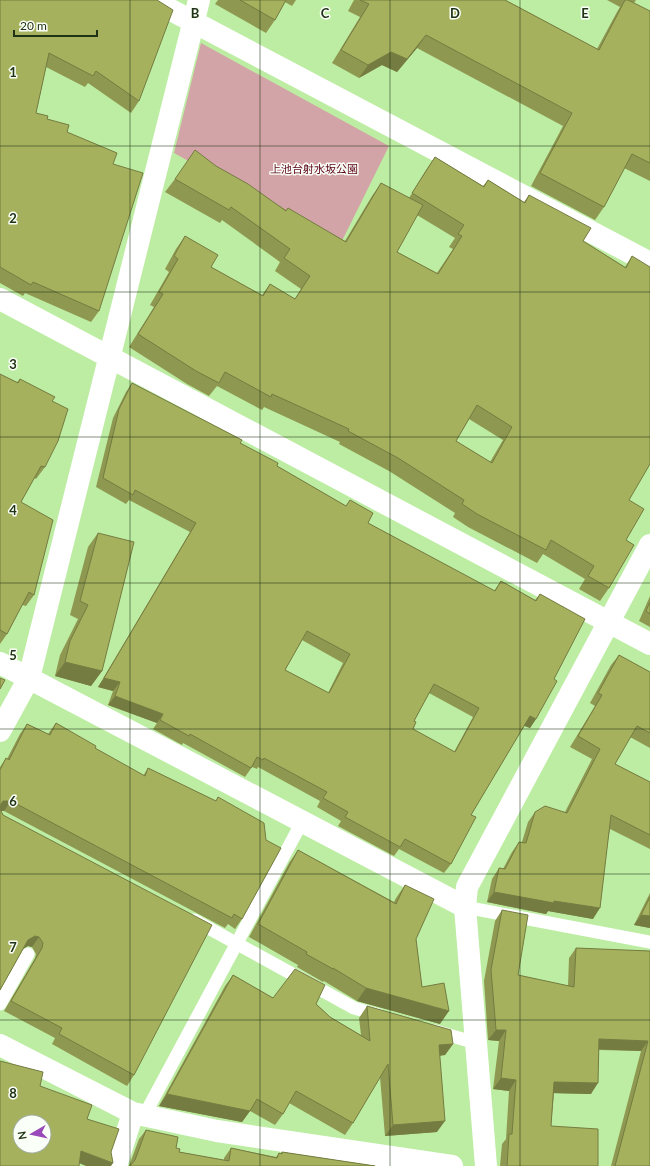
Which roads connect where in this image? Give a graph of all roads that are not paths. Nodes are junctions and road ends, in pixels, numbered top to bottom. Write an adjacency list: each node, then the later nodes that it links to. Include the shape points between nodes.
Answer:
1 (152, 0): 3 (street)
2 (199, 0): 3 (street)
3 (193, 22): 4 (street); 6 (street)
4 (650, 263)
5 (0, 299): 6 (street)
6 (109, 357): 8 (street); 11 (street)
7 (650, 545): 8 (street)
8 (610, 622): 9 (street); 14 (street, via 467,887)
9 (650, 644)
10 (0, 663): 11 (street)
11 (29, 678): 12 (street); 13 (street)
12 (0, 731)
13 (302, 822): 14 (street); 17 (lane)
14 (465, 907): 16 (lane); 22 (street)
15 (181, 913): 17 (lane)
16 (650, 942)
17 (236, 943): 20 (lane, via 354,1008); 24 (lane)
18 (28, 954): 19 (lane)
19 (0, 1004)
20 (392, 1018)
21 (423, 1027): 22 (lane)
22 (476, 1042): 28 (street)
23 (0, 1045): 24 (street)
24 (139, 1115): 25 (street); 26 (street, via 217,1131)
25 (116, 1166)
26 (452, 1166)
27 (475, 1166): 28 (street)
28 (486, 1166)

